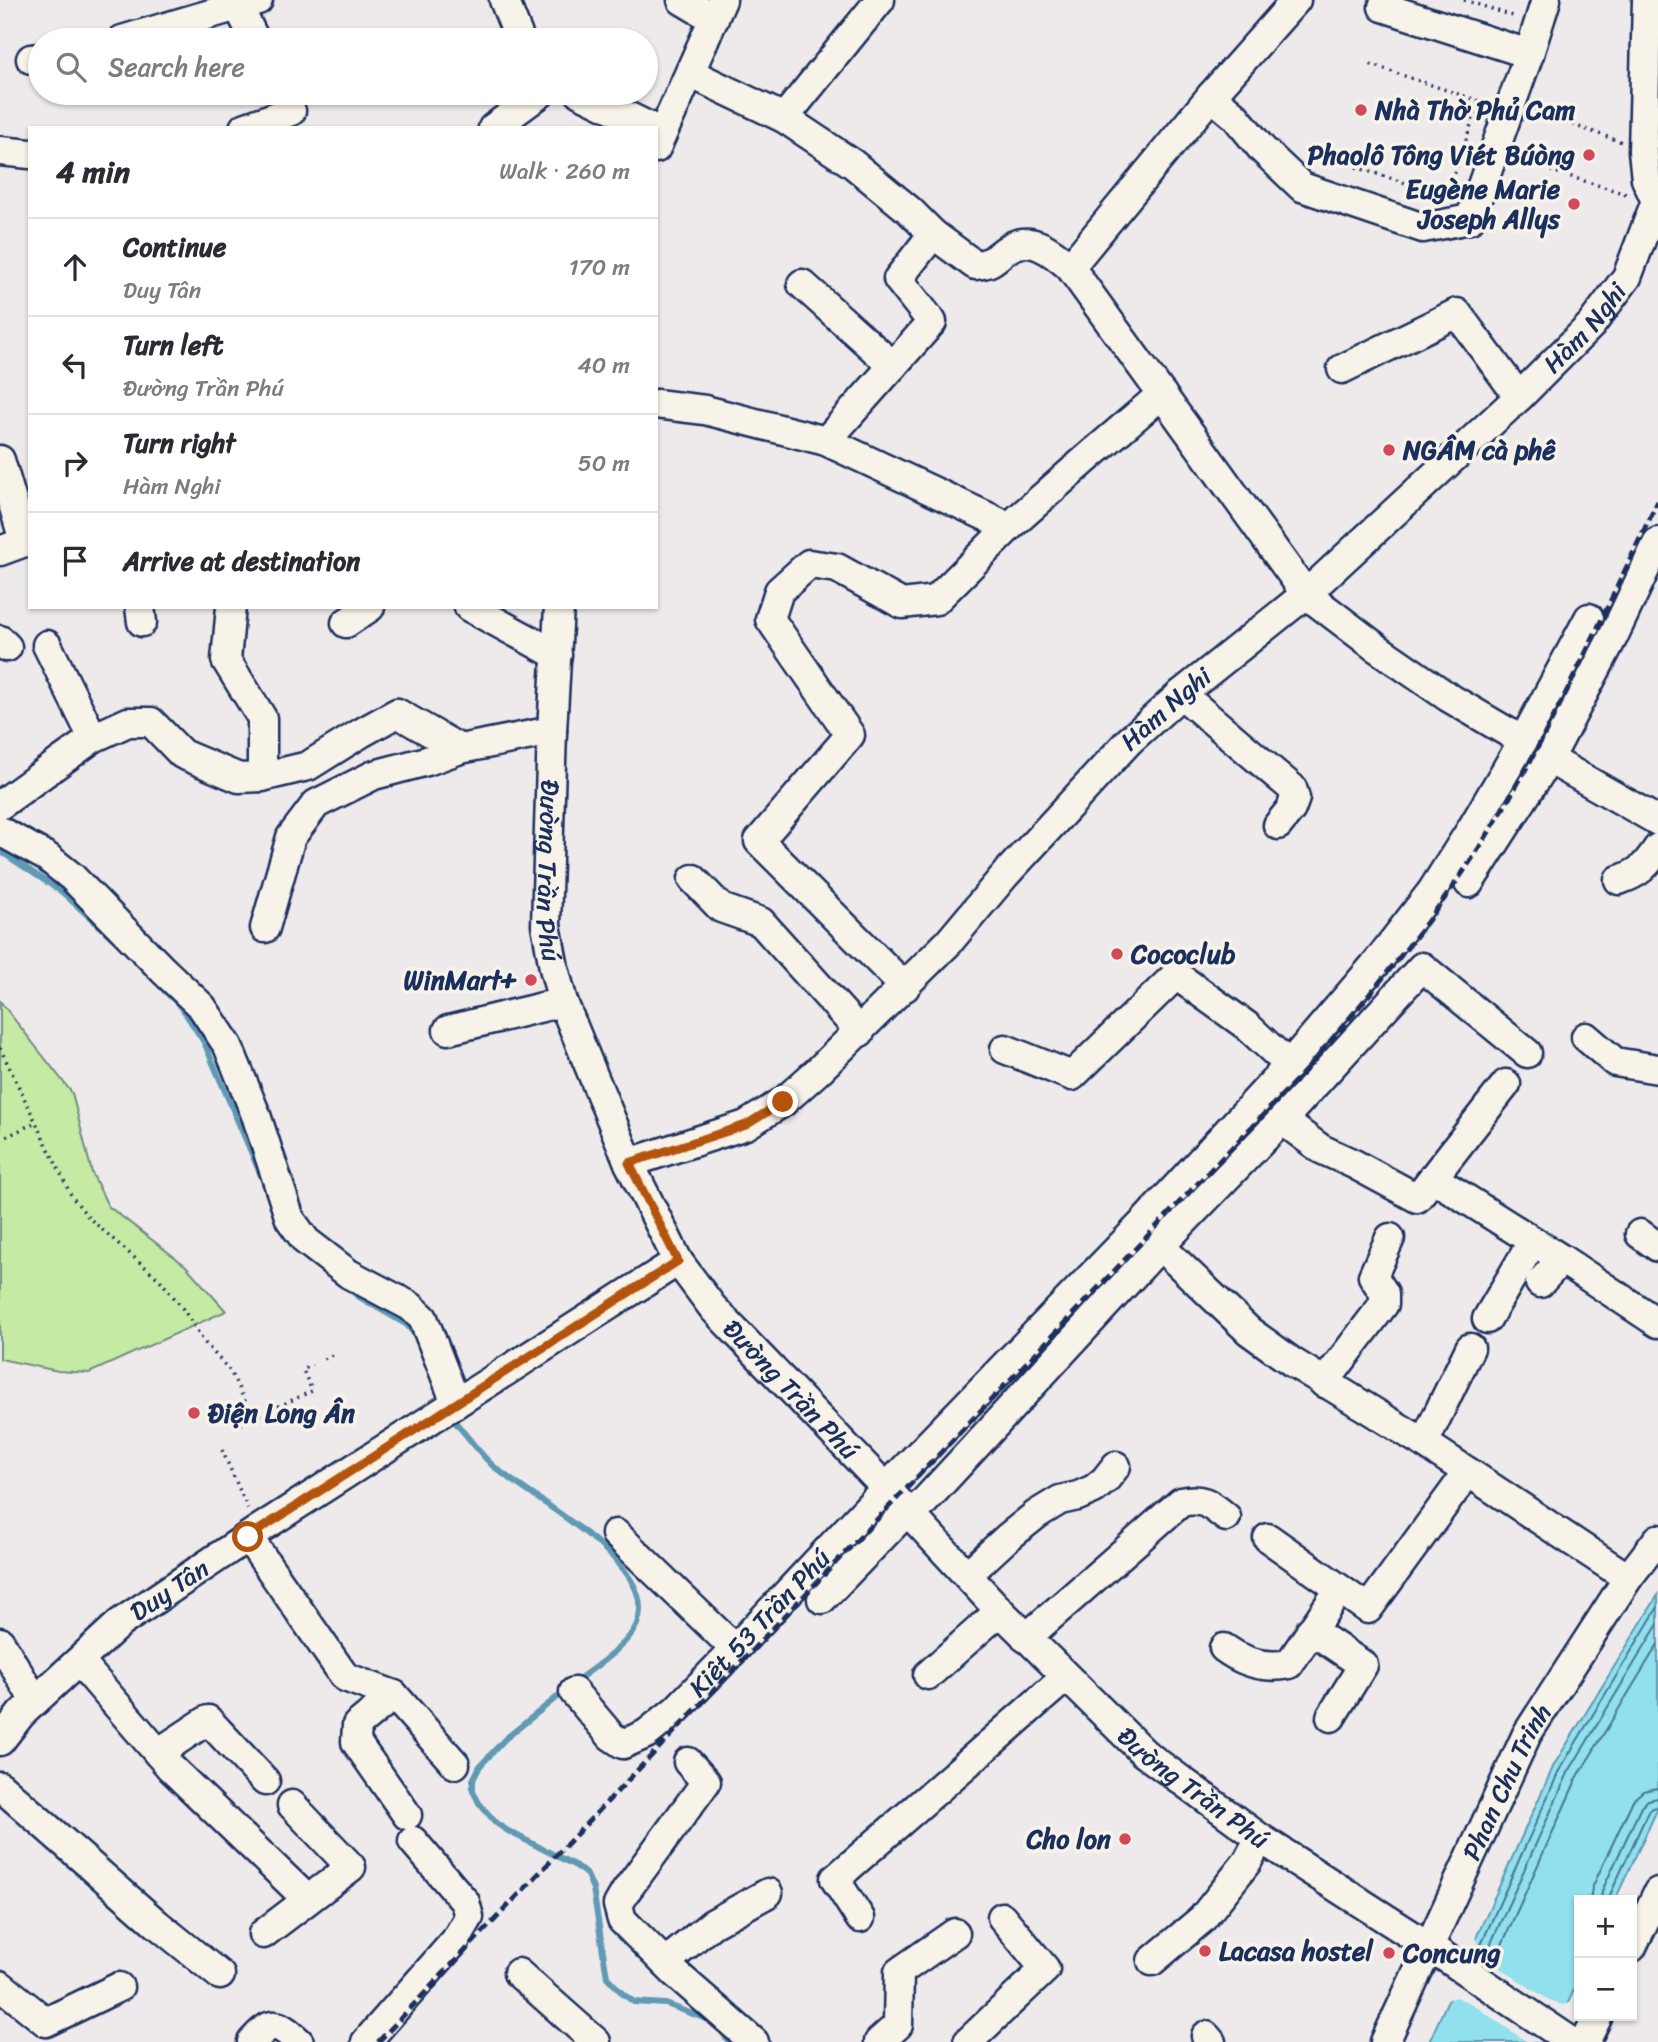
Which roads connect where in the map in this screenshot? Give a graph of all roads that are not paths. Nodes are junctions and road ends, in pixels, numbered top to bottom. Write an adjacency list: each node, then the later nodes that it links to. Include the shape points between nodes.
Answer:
1 (682, 0): 8 (street)
2 (880, 0): 19 (street)
3 (1647, 0): 26 (street, via 1643,151 1646,179)
4 (243, 2): 10 (street); 11 (street)
5 (506, 2): 12 (street)
6 (1379, 2): 13 (street)
7 (1283, 5): 15 (street)
8 (718, 9): 14 (street)
9 (1542, 12): 13 (street)
10 (160, 28)
11 (251, 28)
12 (516, 28)
13 (1529, 54): 15 (street, via 1470,219 1423,228 1303,187)
14 (690, 73): 19 (street); 23 (street)
15 (1211, 96): 28 (street)
16 (525, 105): 21 (street)
17 (602, 105): 22 (street)
18 (290, 110): 20 (street)
19 (784, 118): 27 (street, via 853,164)
20 (249, 126)
21 (496, 126)
22 (640, 126)
23 (658, 133)
24 (0, 151): 25 (street)
25 (28, 154)
26 (1657, 201): 33 (street, Hàm Nghi, via 1627,277 1591,325)
27 (933, 234): 28 (street, via 975,265 990,264 1011,247 1027,242 1051,251); 30 (street, via 898,279 932,322)
28 (1070, 267): 32 (street)
29 (802, 284): 30 (street)
30 (893, 366): 35 (street)
31 (1342, 369): 33 (street, via 1457,313)
32 (1163, 394): 37 (street); 40 (street)
33 (1519, 397): 40 (street, Hàm Nghi)
34 (658, 404): 35 (street, via 705,410)
35 (826, 441): 37 (street)
36 (0, 460): 39 (street)
37 (1009, 527): 65 (street, via 936,600 902,604 837,568 809,565 779,591 770,619 850,735 759,841)
38 (1658, 542): 54 (street)
39 (18, 544)
40 (1306, 594): 49 (street, Hàm Nghi); 52 (street, via 1448,697)
41 (231, 609): 55 (street, via 226,660 262,718)
42 (367, 609): 46 (street)
43 (473, 609): 48 (street)
44 (559, 609): 48 (street, Đường Trần Phú)
45 (1589, 618): 52 (street, Kiệt 53 Trần Phú)
46 (346, 623)
47 (47, 645): 51 (street)
48 (557, 655): 50 (street, Đường Trần Phú)
49 (1181, 694): 58 (street, via 1292,788 1296,798); 65 (street, Hàm Nghi, via 1063,811)
50 (552, 731): 53 (street); 66 (street, Đường Trần Phú, via 546,925)
51 (93, 738): 55 (street, via 128,722 151,722 182,754 239,778); 56 (street)
52 (1523, 741): 72 (street, Kiệt 53 Trần Phú, via 1432,891)
53 (460, 749): 55 (street, via 397,713 308,766); 64 (street, via 374,775 316,804 291,838)
54 (1549, 759): 57 (street); 63 (street)
55 (261, 778)
56 (0, 804)
57 (1658, 821)
58 (1278, 825)
59 (0, 831): 88 (street, via 72,877 202,1007 228,1046 290,1219 306,1241 349,1274 423,1318)
60 (1658, 848): 62 (street, via 1635,875)
61 (693, 879): 68 (street, via 721,908 761,922)
62 (1619, 880)
63 (1469, 883)
64 (265, 928)
65 (905, 987): 68 (street, Hàm Nghi)
66 (563, 1002): 67 (street); 76 (street, Đường Trần Phú)
67 (447, 1030)
68 (860, 1032): 76 (street, Hàm Nghi, via 783,1102 746,1125)
69 (1586, 1037): 73 (street, via 1615,1062)
70 (1006, 1049): 72 (street, via 1072,1076 1176,975 1247,1026)
71 (1527, 1053): 75 (street, via 1422,967)
72 (1289, 1065): 92 (street, Kiệt 53 Trần Phú)
73 (1658, 1069)
74 (1506, 1084): 77 (street)
75 (1282, 1120): 77 (street, via 1321,1149 1418,1198); 80 (street)
76 (629, 1163): 82 (street, Đường Trần Phú)
77 (1433, 1178): 79 (street)
78 (1390, 1238): 87 (street, via 1373,1276 1384,1293 1384,1304)
79 (1533, 1241): 81 (street); 84 (street)
80 (1160, 1246): 87 (street, via 1249,1331); 93 (street)
81 (1563, 1260): 83 (street); 85 (street)
82 (678, 1261): 88 (street, Duy Tân); 92 (street, Đường Trần Phú, via 713,1308)
83 (1540, 1283)
84 (1487, 1319)
85 (1658, 1323)
86 (1470, 1348): 89 (street)
87 (1324, 1383): 89 (street)
88 (450, 1406): 95 (street, Duy Tân)
89 (1424, 1443): 91 (street)
90 (1116, 1466): 99 (street, via 1094,1489 1060,1500 1037,1514)
91 (1468, 1472): 100 (street); 101 (street, via 1368,1609)
92 (886, 1488): 93 (street, Đường Trần Phú); 108 (street, Kiệt 53 Trần Phú)
93 (909, 1513): 99 (street, Đường Trần Phú); 102 (street)
94 (1226, 1517): 105 (street, via 1210,1504 1195,1499 1181,1502)
95 (253, 1534): 109 (street, Duy Tân, via 120,1623); 113 (street, via 345,1676)
96 (616, 1534): 108 (street)
97 (1268, 1538): 101 (street)
98 (1658, 1539): 100 (street, Phan Chu Trinh)
99 (967, 1575): 103 (street, Đường Trần Phú)
100 (1628, 1578): 132 (street, Phan Chu Trinh, via 1527,1734)
101 (1339, 1590): 104 (street)
102 (822, 1599)
103 (1000, 1611): 105 (street, Đường Trần Phú); 110 (street)
104 (1311, 1630): 107 (street, via 1289,1664 1250,1662); 115 (street, via 1363,1665)
105 (1026, 1638): 111 (street, Đường Trần Phú)
106 (0, 1642): 114 (street)
107 (1224, 1648)
108 (735, 1649): 112 (street, Kiệt 53 Trần Phú, via 666,1718 623,1744 611,1737)
109 (79, 1661): 114 (street, Duy Tân); 117 (street)
110 (928, 1675)
111 (1066, 1677): 123 (street, Đường Trần Phú, via 1144,1752); 128 (street, via 835,1880)
112 (574, 1692)
113 (394, 1695): 119 (street); 142 (street, via 357,1725 356,1742 410,1828 465,1902 469,1917 455,1941)
114 (35, 1701): 116 (street, Duy Tân)
115 (1331, 1717)
116 (0, 1741)
117 (158, 1753): 120 (street, via 208,1720); 126 (street)
118 (688, 1762): 134 (street, via 706,1782 618,1905 622,1920)
119 (455, 1764)
120 (265, 1781)
121 (0, 1786): 136 (street)
122 (292, 1805): 126 (street, via 351,1867)
123 (1260, 1838): 132 (street, Đường Trần Phú); 133 (street, via 1202,1919)
124 (1658, 1892): 131 (street)
125 (768, 1893): 134 (street, via 712,1924)
126 (307, 1899): 130 (street)
127 (1002, 1917): 146 (street, via 1045,1969)
128 (860, 1918)
129 (955, 1933): 145 (street, via 898,1972 898,2025)
130 (263, 1934)
131 (1637, 1936)
132 (1430, 1947): 147 (street, Phan Chu Trinh); 148 (street, Đường Trần Phú)
133 (1152, 1961)
134 (665, 1963): 144 (street)
135 (518, 1973): 143 (street)
136 (220, 1975)
137 (0, 1984): 138 (street, via 47,2022)
138 (119, 1987)
139 (1596, 2021): 149 (street)
140 (252, 2042): 141 (street, via 265,2028 275,2026)
141 (299, 2042)
142 (366, 2042)
143 (596, 2042)
144 (754, 2042)
145 (879, 2042)
146 (968, 2042)
147 (1385, 2042)
148 (1572, 2042)
149 (1586, 2042)

